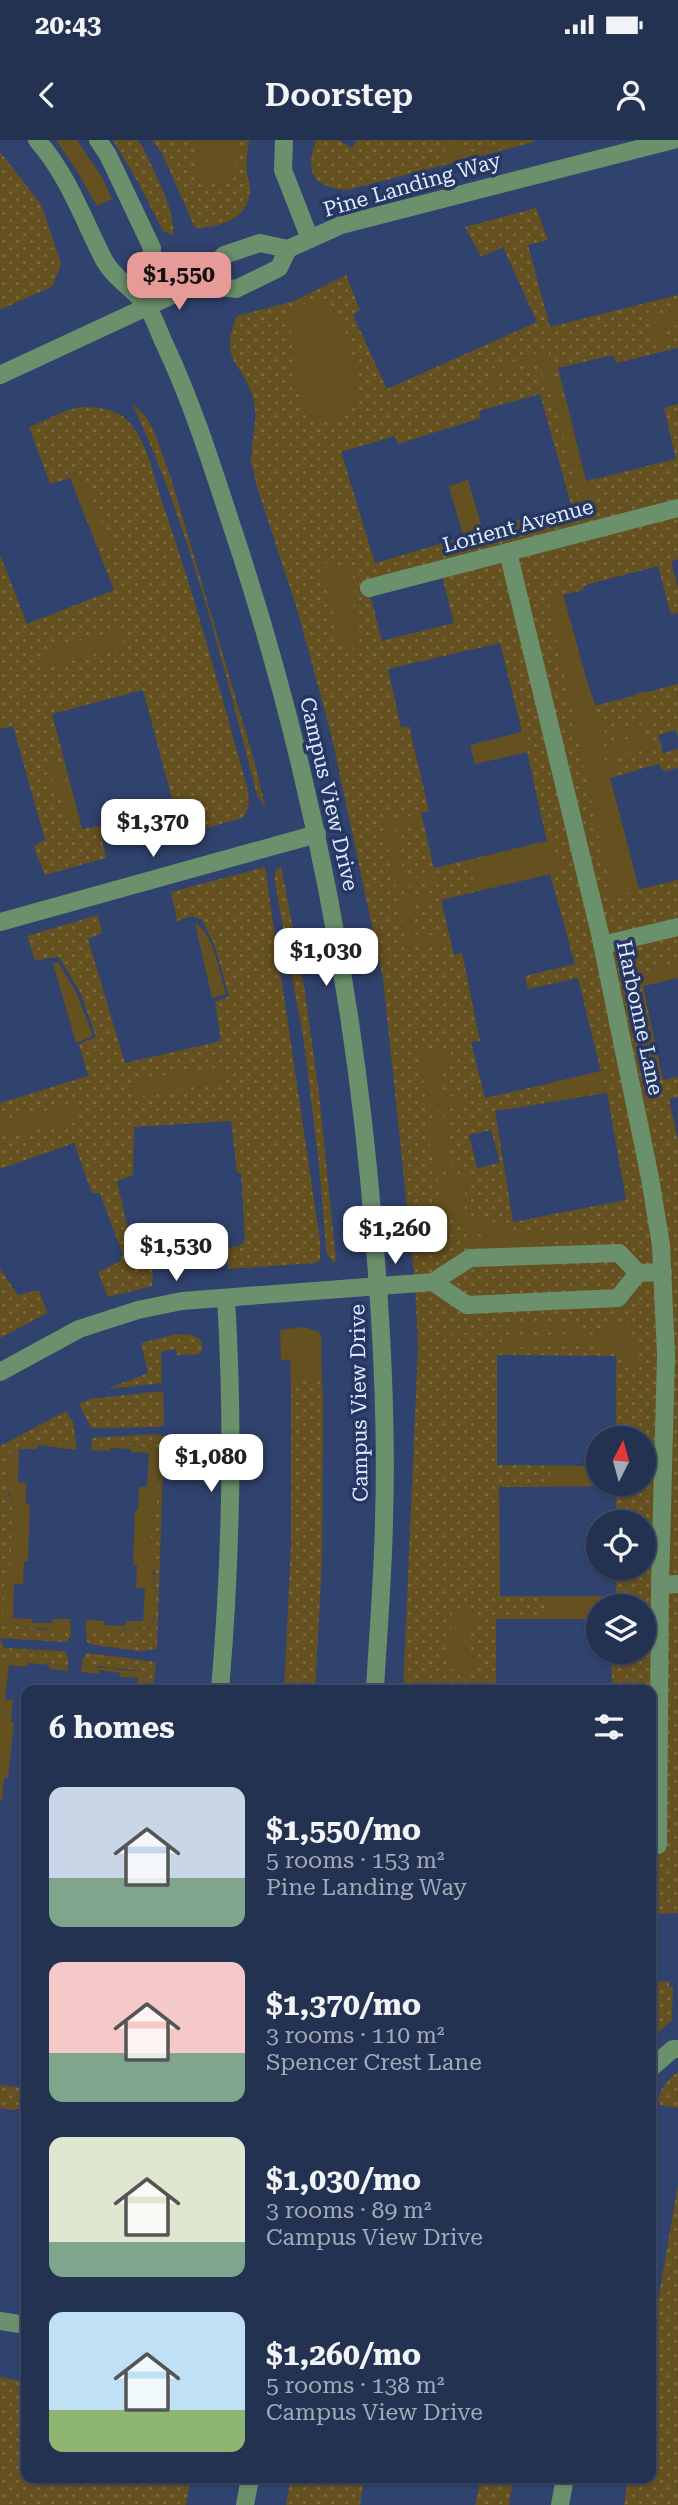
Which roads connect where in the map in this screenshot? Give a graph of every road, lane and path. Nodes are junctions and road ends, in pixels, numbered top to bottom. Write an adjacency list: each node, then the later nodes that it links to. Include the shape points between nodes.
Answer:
1 (37, 140): 8 (street, Campus View Drive, via 75,198 107,265)
2 (98, 140): 8 (street, via 152,248)
3 (284, 140): 5 (street, via 283,170)
4 (673, 140): 5 (street, Pine Landing Way, via 341,225)
5 (310, 239): 6 (street, Pine Landing Way)
6 (288, 249): 7 (street, via 260,243 225,256); 7 (street, Pine Landing Way, via 279,268 236,289)
7 (196, 284): 8 (street)
8 (146, 306): 9 (street); 13 (street, Campus View Drive, via 181,378 254,595)
9 (0, 375)
10 (678, 508): 11 (street, Lorient Avenue)
11 (508, 552): 12 (street, Lorient Avenue); 16 (street, Harbonne Lane)
12 (369, 588)
13 (317, 834): 14 (street); 20 (street, Campus View Drive, via 355,1042)
14 (0, 922)
15 (678, 927): 16 (street)
16 (602, 945): 17 (street, Harbonne Lane, via 656,1210)
17 (663, 1272): 18 (street); 23 (street, Harbonne Lane)
18 (638, 1273): 19 (street, via 618,1253 470,1258); 19 (street, via 618,1298 467,1306)
19 (433, 1282): 20 (street)
20 (379, 1286): 21 (street); 25 (street, Campus View Drive, via 384,1521)
21 (226, 1298): 22 (street, via 182,1301 108,1318 52,1342); 24 (street, via 231,1429 228,1603)
22 (0, 1372)
23 (669, 1585): 26 (street, Harbonne Lane)
24 (220, 1685)
25 (374, 1685)
26 (658, 1845)
27 (678, 2049): 28 (street)
28 (656, 2063)
29 (0, 2321): 30 (street)
30 (21, 2324)
31 (249, 2483): 33 (street)
32 (564, 2483): 34 (street)
33 (245, 2505)
34 (560, 2505)

